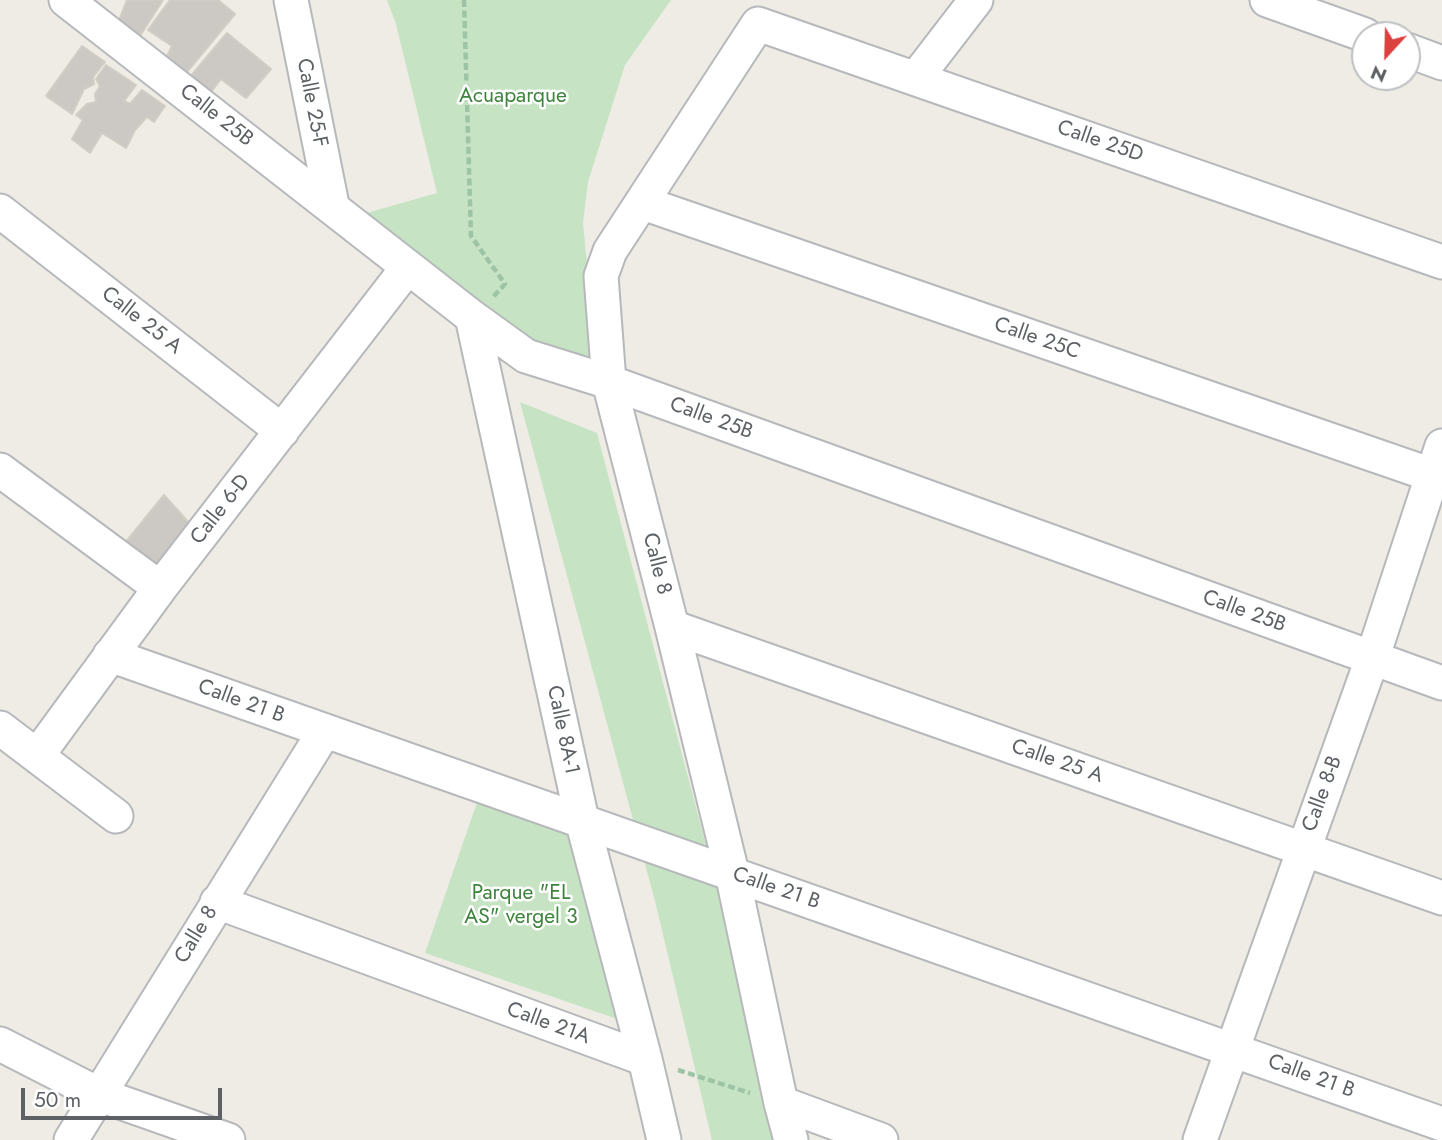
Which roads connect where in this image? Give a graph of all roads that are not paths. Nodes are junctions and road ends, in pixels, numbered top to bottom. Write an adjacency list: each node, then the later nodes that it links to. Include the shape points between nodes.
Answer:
1 (66, 0): 11 (street, Calle 25B)
2 (291, 0): 11 (street, Calle 25-F)
3 (976, 0): 9 (street)
4 (1267, 0): 6 (street)
5 (758, 24): 9 (street, Calle 25D); 10 (street, Calle 8)
6 (1351, 30)
7 (1421, 55): 8 (street)
8 (1442, 62)
9 (916, 78): 13 (street, Calle 25D)
10 (643, 203): 16 (street, Calle 8, via 610,251 601,276); 18 (street, Calle 25C)
11 (332, 205): 14 (street, Calle 25B)
12 (0, 211): 17 (street, Calle 25 A)
13 (1442, 262)
14 (408, 267): 15 (street, Calle 25B); 17 (street, Calle 6-D)
15 (472, 317): 16 (street, Calle 25B, via 526,356); 29 (street, Calle 8A-1)
16 (609, 382): 21 (street, Calle 8); 23 (street, Calle 25B)
17 (282, 431): 20 (street, Calle 6-D)
18 (1437, 461): 23 (street, Calle 8-B)
19 (0, 470): 20 (street)
20 (160, 588): 22 (street, Calle 6-D)
21 (672, 627): 30 (street, Calle 25 A); 31 (street, Calle 8)
22 (110, 655): 26 (street, Calle 21 B); 27 (street, Calle 6-D)
23 (1372, 659): 24 (street, Calle 25B); 30 (street, Calle 8-B)
24 (1442, 683)
25 (0, 728): 27 (street)
26 (324, 732): 29 (street, Calle 21 B); 33 (street, Calle 8)
27 (37, 756): 28 (street)
28 (116, 816)
29 (582, 820): 31 (street, Calle 21 B); 36 (street, Calle 8A-1)
30 (1304, 848): 32 (street, Calle 25 A); 35 (street, Calle 8-B)
31 (732, 873): 35 (street, Calle 21 B); 38 (street, Calle 8)
32 (1442, 898)
33 (217, 902): 36 (street, Calle 21A); 37 (street, Calle 8)
34 (0, 1044): 37 (street)
35 (1232, 1049): 39 (street, Calle 21 B); 45 (street, Calle 8-B)
36 (645, 1059): 42 (street, Calle 8A-1)
37 (100, 1095): 40 (street, Calle 8); 41 (street)
38 (781, 1102): 43 (street, Calle 8); 44 (street)
39 (1442, 1124)
40 (71, 1140)
41 (228, 1140)
42 (664, 1140)
43 (791, 1140)
44 (881, 1140)
45 (1200, 1140)

